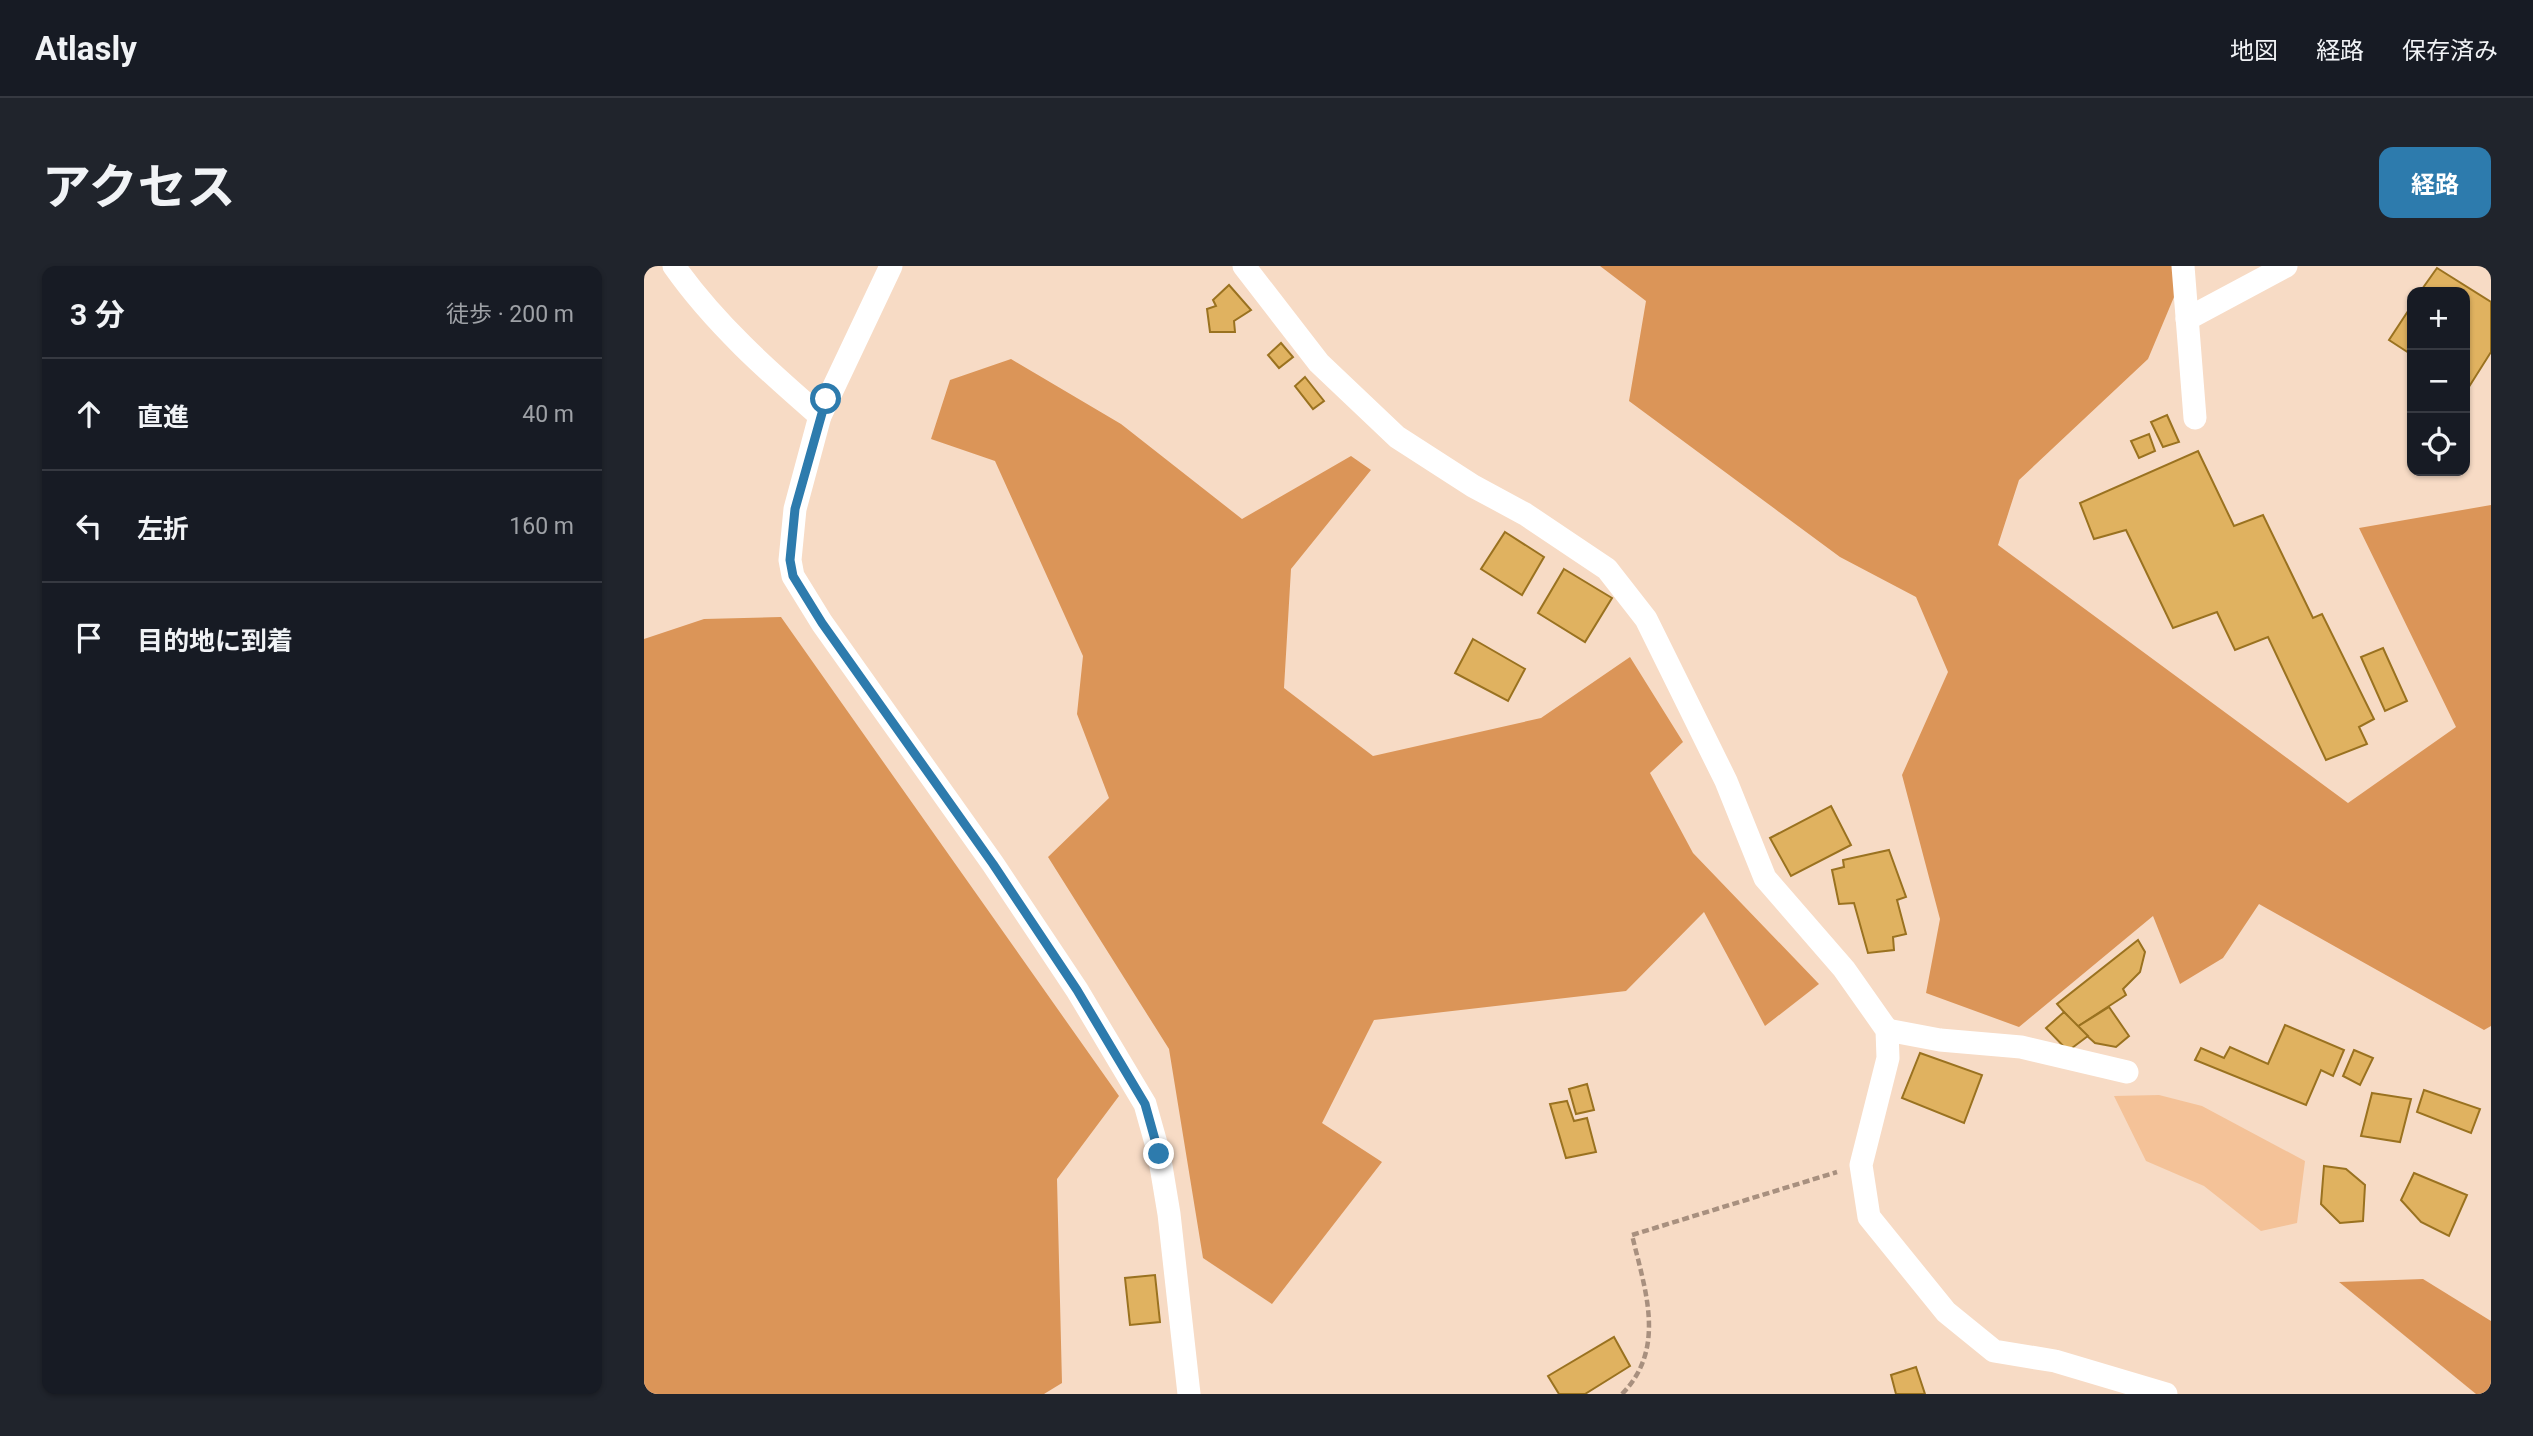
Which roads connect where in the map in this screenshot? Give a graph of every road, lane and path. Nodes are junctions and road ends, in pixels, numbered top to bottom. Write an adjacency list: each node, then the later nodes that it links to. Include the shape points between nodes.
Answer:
1 (674, 266): 7 (street, via 738,340)
2 (891, 266): 7 (street)
3 (1244, 266): 9 (street, via 1319,363 1397,437 1608,569 1646,619 1726,781 1765,878 1844,969)
4 (2183, 266): 6 (street)
5 (2286, 266): 6 (street)
6 (2187, 319): 8 (street)
7 (820, 416): 12 (street, via 795,509 793,576 1077,990 1145,1104 1169,1214)
8 (2195, 418)
9 (1887, 1030): 10 (street, via 2021,1047); 11 (street, via 1888,1058)
10 (2127, 1072)
11 (1861, 1164): 13 (path, via 1632,1235 1647,1299 1650,1344 1637,1379); 14 (street, via 1869,1217 1946,1312 1994,1351 2055,1361)
12 (1189, 1394)
13 (1622, 1394)
14 (2166, 1394)

